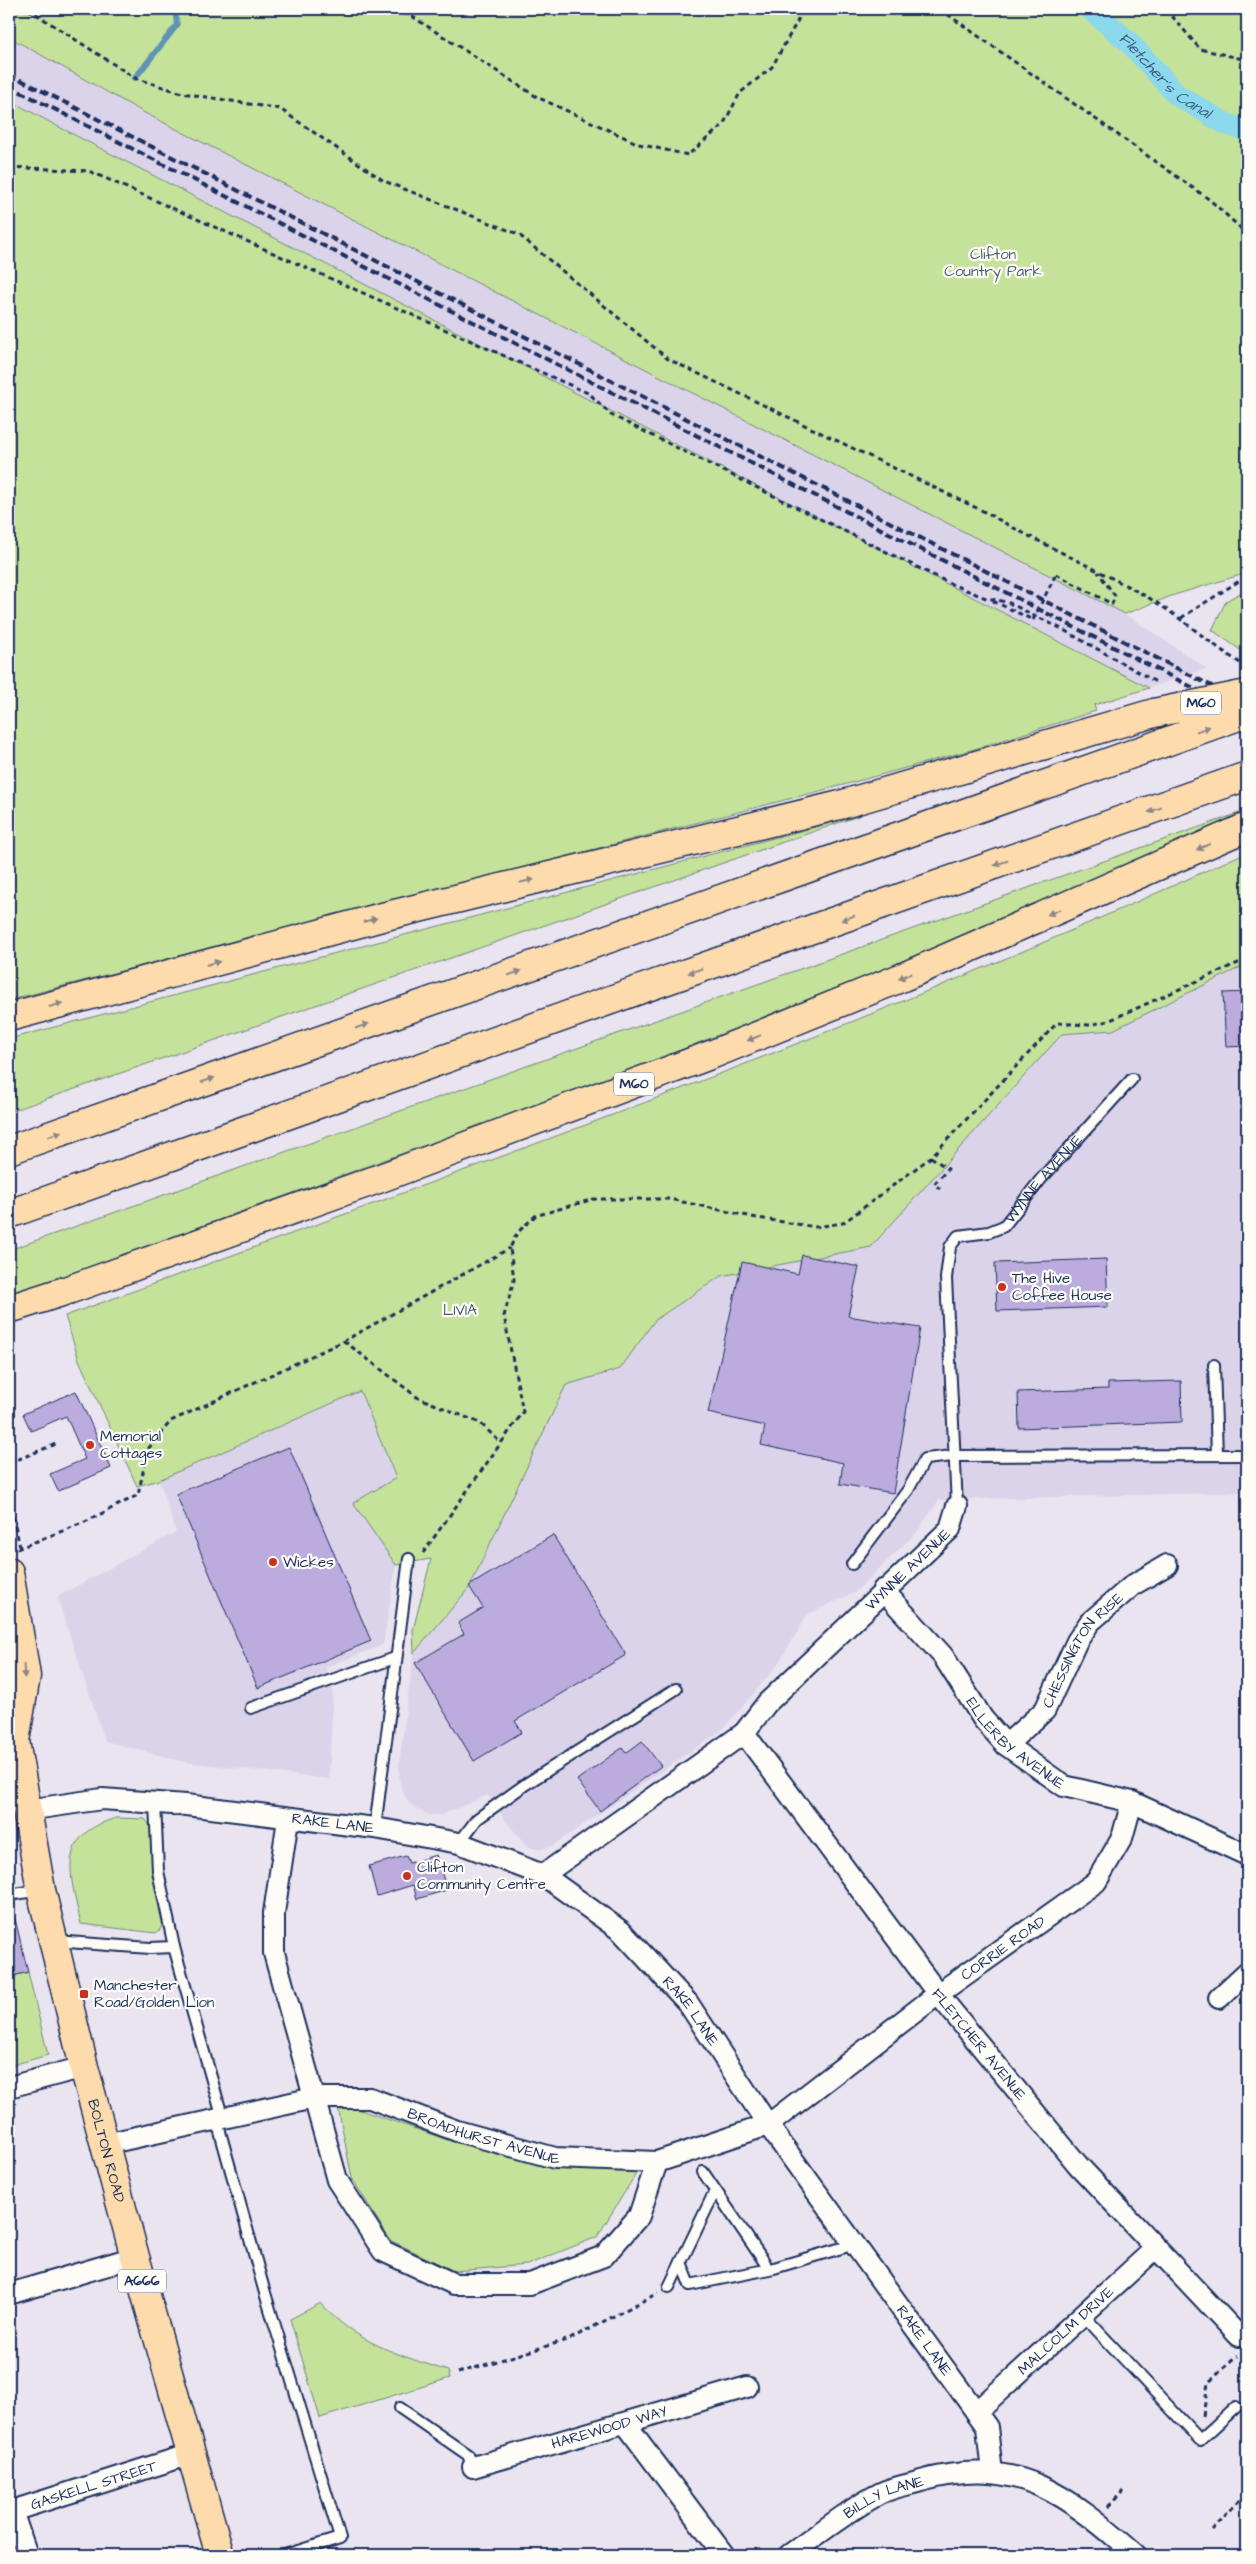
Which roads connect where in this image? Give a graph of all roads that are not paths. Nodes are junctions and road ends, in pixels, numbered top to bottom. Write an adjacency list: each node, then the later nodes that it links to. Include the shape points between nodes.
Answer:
1 (1247, 694): 5 (main road, M60, one-way to 1, bridge, via 382,917 840,805 1154,714)
2 (1247, 713): 7 (main road, M60, one-way to 2, bridge)
3 (1240, 779): 8 (main road, one-way to 8)
4 (1247, 827): 9 (main road, M60, one-way to 9, via 903,977 713,1054 359,1186)
5 (9, 1017)
6 (1132, 1079): 13 (lane, WYNNE AVENUE, via 1041,1179 1004,1226 989,1232 958,1236 950,1247 946,1278)
7 (9, 1150)
8 (9, 1214)
9 (9, 1309)
10 (1214, 1365): 11 (lane)
11 (1217, 1455): 12 (lane); 13 (lane)
12 (1247, 1455)
13 (953, 1456): 14 (lane, WYNNE AVENUE); 17 (lane, via 925,1459 908,1490)
14 (956, 1506): 19 (street, WYNNE AVENUE, via 950,1529)
15 (14, 1556): 23 (main road, BOLTON ROAD / A666, one-way to 23, via 26,1676)
16 (408, 1563): 20 (lane)
17 (852, 1564)
18 (1166, 1565): 25 (street, CHESSINGTON RISE, via 1133,1585 1090,1622 1077,1641 1045,1710)
19 (883, 1590): 24 (street, WYNNE AVENUE, via 767,1703); 25 (street, ELLERBY AVENUE, via 943,1656 983,1719)
20 (396, 1658): 22 (lane); 30 (lane)
21 (676, 1689): 31 (lane, via 477,1819)
22 (251, 1708)
23 (12, 1731): 26 (main road, BOLTON ROAD / A666)
24 (744, 1733): 33 (street, WYNNE AVENUE); 39 (street, FLETCHER AVENUE)
25 (1006, 1745): 28 (street, ELLERBY AVENUE, via 1064,1786)
26 (20, 1802): 27 (street, RAKE LANE, via 102,1799); 34 (main road, BOLTON ROAD / A666)
27 (155, 1802): 29 (street, RAKE LANE); 37 (lane, via 158,1871)
28 (1132, 1802): 32 (street, ELLERBY AVENUE); 39 (street, CORRIE ROAD, via 1122,1838 1096,1882)
29 (288, 1819): 30 (street, RAKE LANE); 43 (street, via 274,1913 274,1954)
30 (375, 1828): 31 (street, RAKE LANE)
31 (458, 1843): 33 (street, RAKE LANE)
32 (1247, 1854)
33 (543, 1875): 45 (street, RAKE LANE, via 622,1931 688,2003)
34 (41, 1890): 35 (lane); 36 (main road, BOLTON ROAD / A666)
35 (9, 1895)
36 (53, 1941): 37 (lane); 41 (main road, BOLTON ROAD / A666)
37 (174, 1947): 44 (lane)
38 (1247, 1972): 40 (street)
39 (938, 1994): 45 (street, CORRIE ROAD); 51 (street, FLETCHER AVENUE, via 1078,2165)
40 (1219, 1998)
41 (84, 2067): 42 (street); 46 (main road, BOLTON ROAD / A666)
42 (9, 2087)
43 (314, 2098): 44 (street, BROADHURST AVENUE); 47 (street, BROADHURST AVENUE, via 370,2098 457,2131 555,2158); 47 (street, via 336,2180 383,2251 454,2284 530,2284 604,2256 639,2216)
44 (220, 2120): 46 (street, BROADHURST AVENUE); 70 (lane, via 264,2293 340,2538)
45 (768, 2125): 47 (street, BROADHURST AVENUE); 50 (street, RAKE LANE)
46 (105, 2144): 52 (main road, BOLTON ROAD / A666)
47 (657, 2162)
48 (703, 2172): 49 (lane)
49 (715, 2191): 53 (lane); 54 (lane, via 766,2263)
50 (852, 2242): 54 (lane, via 845,2247); 62 (street, RAKE LANE)
51 (1156, 2248): 57 (street, MALCOLM DRIVE); 58 (street, FLETCHER AVENUE)
52 (135, 2257): 56 (street); 64 (main road, BOLTON ROAD / A666)
53 (681, 2262): 55 (lane); 55 (lane, via 669,2287)
54 (766, 2269): 55 (lane)
55 (690, 2285)
56 (9, 2294)
57 (1083, 2314): 60 (lane, via 1200,2440); 62 (street, MALCOLM DRIVE)
58 (1243, 2340)
59 (747, 2387): 63 (street, HAREWOOD WAY)
60 (1236, 2407)
61 (400, 2408): 65 (lane, via 468,2455)
62 (976, 2412): 66 (street, RAKE LANE, via 987,2427)
63 (624, 2423): 65 (street, HAREWOOD WAY); 71 (street)
64 (191, 2454): 67 (street, GASKELL STREET); 69 (main road, BOLTON ROAD / A666)
65 (473, 2467)
66 (992, 2473): 72 (street, BILLY LANE, via 966,2472 941,2476 882,2492); 73 (street, via 1018,2476 1074,2504)
67 (10, 2510): 68 (street, GASKELL STREET)
68 (27, 2555)
69 (220, 2555)
70 (285, 2555)
71 (724, 2555)
72 (789, 2555)
73 (1136, 2555)

